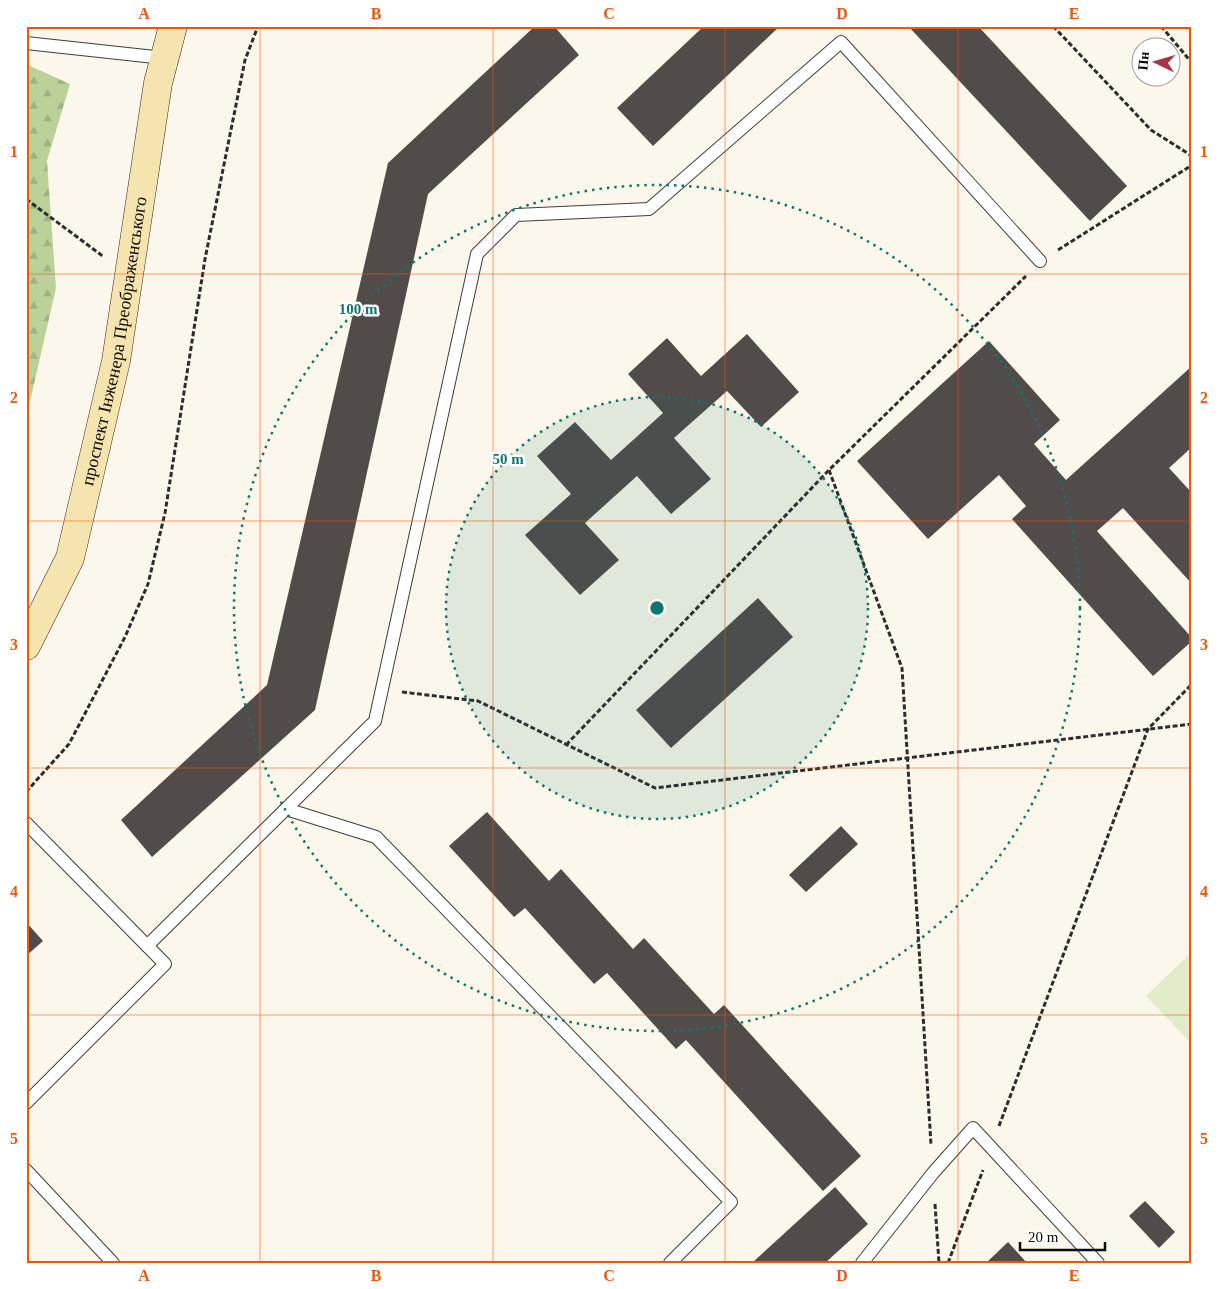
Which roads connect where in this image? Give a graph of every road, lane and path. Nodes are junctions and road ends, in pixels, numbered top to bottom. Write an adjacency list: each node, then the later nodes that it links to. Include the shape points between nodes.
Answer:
1 (173, 26): 6 (main road, проспект Інженера Преображенського)
2 (258, 26): 21 (path, via 244,60 204,259 165,514 148,584 125,637 69,744)
3 (1053, 26): 8 (path, via 1151,130)
4 (1161, 26): 7 (path)
5 (26, 43): 6 (lane)
6 (164, 58): 12 (main road, проспект Інженера Преображенського)
7 (1192, 63)
8 (1192, 156)
9 (1192, 164): 11 (path)
10 (26, 199): 12 (path)
11 (1040, 261): 13 (path); 16 (lane, via 841,42 649,209 516,214 477,254)
12 (129, 275): 14 (main road, проспект Інженера Преображенського, via 116,361 70,558)
13 (829, 470): 19 (path); 20 (path, via 902,668)
14 (26, 646)
15 (1192, 684): 18 (path)
16 (382, 689): 19 (path, via 478,701); 22 (lane, via 375,721)
17 (1192, 724): 18 (path)
18 (1148, 729): 20 (path); 26 (path)
19 (566, 745): 20 (path, via 655,788)
20 (908, 758): 28 (path)
21 (26, 792)
22 (286, 809): 24 (lane); 30 (lane, via 376,837 731,1202)
23 (26, 823): 24 (lane)
24 (147, 946): 25 (lane, via 165,964)
25 (26, 1103)
26 (991, 1147): 28 (lane, via 973,1128); 33 (path); 34 (lane)
27 (26, 1170): 29 (lane)
28 (933, 1173): 31 (lane); 32 (path)
29 (113, 1263)
30 (670, 1263)
31 (862, 1263)
32 (940, 1263)
33 (948, 1263)
34 (1098, 1263)

